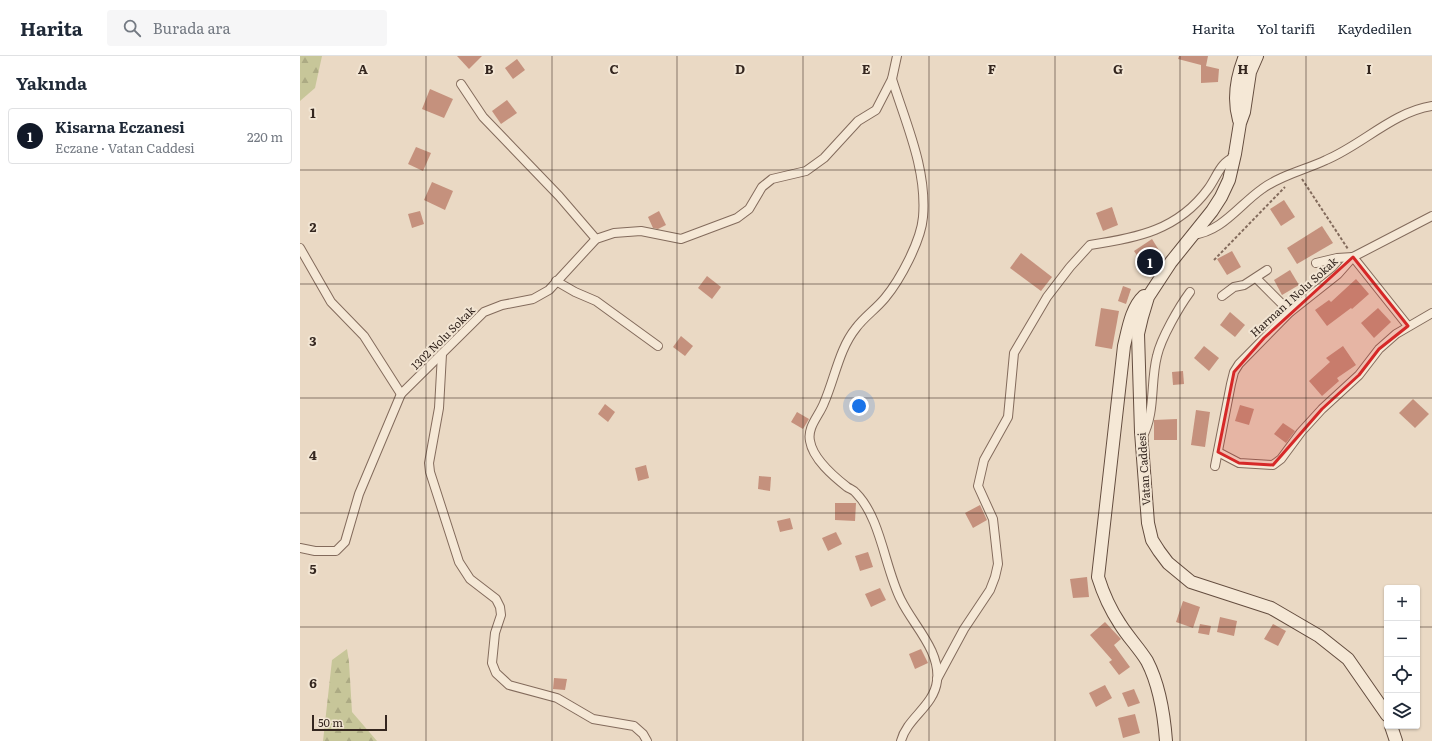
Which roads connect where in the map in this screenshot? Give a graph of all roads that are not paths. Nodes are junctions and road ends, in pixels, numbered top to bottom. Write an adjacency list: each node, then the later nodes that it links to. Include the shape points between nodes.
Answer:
1 (897, 56): 4 (street, 1302 Nolu Sokak)
2 (1245, 56): 7 (street, Vatan Caddesi, via 1237,90)
3 (1257, 56): 7 (street, Vatan Caddesi, via 1250,72)
4 (892, 79): 11 (street, 1302 Nolu Sokak, via 876,110 858,121 824,158 806,171 772,179 762,187 749,209 737,218 681,239 641,231 614,233); 31 (street, via 919,163 923,218 905,267 885,298 856,328 842,350 820,413 811,427 809,440 814,455 856,493 875,524 900,600 932,651)
5 (461, 84): 11 (street, via 483,117 559,196)
6 (1432, 106): 10 (street, via 1413,111 1348,150 1261,189 1232,215 1205,233)
7 (1240, 123): 8 (street, Vatan Caddesi)
8 (1235, 157): 10 (street, Vatan Caddesi, via 1221,197); 31 (street, via 1226,161 1208,189 1171,223 1142,236 1090,245 1047,297 1014,353 1008,417 984,460 978,486 993,519 998,564 996,577)
9 (1432, 216): 13 (street)
10 (1192, 235): 18 (street, Vatan Caddesi)
11 (596, 239): 17 (street, 1302 Nolu Sokak)
12 (300, 248): 26 (street, via 331,302 364,336)
13 (1353, 257): 14 (street); 21 (street, Harman 1 Nolu Sokak, via 1338,274); 23 (street)
14 (1316, 263)
15 (1267, 270): 16 (street)
16 (1256, 278): 20 (street, via 1234,287); 21 (street)
17 (556, 281): 24 (street, via 596,301); 25 (street, 1302 Nolu Sokak, via 549,290 533,299 502,305 484,312)
18 (1156, 284): 27 (street, Vatan Caddesi, via 1148,297 1138,334); 36 (street, via 1139,300 1124,346 1098,577 1104,595 1119,623 1149,668 1164,712)
19 (1190, 292): 27 (street, via 1171,323 1157,355 1148,427)
20 (1222, 296)
21 (1290, 312): 28 (street, Harman 1 Nolu Sokak, via 1238,364 1234,372)
22 (1432, 313): 23 (street)
23 (1408, 326): 28 (street, via 1379,349 1359,375 1322,408 1281,459 1273,465 1239,463)
24 (658, 346)
25 (442, 354): 26 (street, 1302 Nolu Sokak); 34 (street, via 439,408 429,463 430,472 459,562 470,579 496,598 500,607 501,615 495,633 492,662 496,673 509,685 557,698 593,719 634,726)
26 (401, 394): 30 (street, via 359,494 345,542 336,551)
27 (1141, 440): 32 (street, Vatan Caddesi, via 1148,523 1152,540 1168,563 1191,582 1271,608 1318,636 1348,659)
28 (1218, 452): 29 (street, Harman 1 Nolu Sokak)
29 (1215, 466)
30 (300, 548)
31 (937, 679): 35 (street, via 929,702 910,723)
32 (1384, 711)
33 (1392, 729): 37 (street)
34 (647, 741)
35 (901, 741)
36 (1166, 741)
37 (1396, 741)

